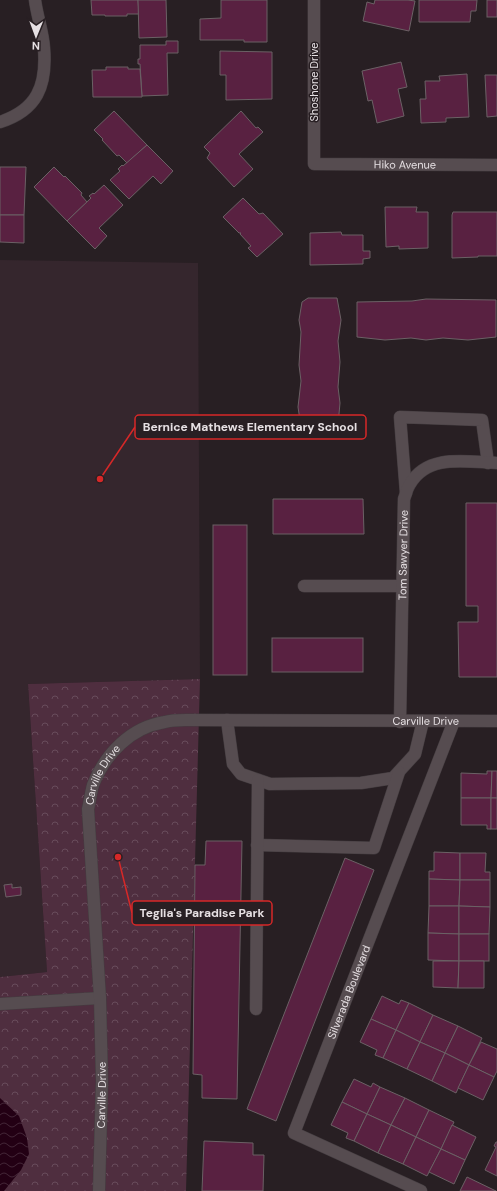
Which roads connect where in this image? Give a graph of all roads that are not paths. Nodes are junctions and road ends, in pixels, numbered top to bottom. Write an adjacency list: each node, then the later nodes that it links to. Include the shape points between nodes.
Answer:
1 (35, 0): 3 (street, via 44,47 45,74 40,91 31,104 18,115)
2 (314, 0): 4 (street, Shoshone Drive)
3 (0, 122)
4 (314, 164): 5 (street, Hiko Avenue)
5 (497, 165)
6 (492, 463): 7 (street, Tom Sawyer Drive, via 446,461 432,465 420,472); 7 (street, via 482,420 400,417)
7 (406, 494): 9 (street, Tom Sawyer Drive)
8 (304, 586): 9 (street)
9 (402, 586): 14 (street, Tom Sawyer Drive)
10 (227, 720): 14 (street, Carville Drive); 16 (street, via 232,764 242,774); 18 (street, Carville Drive, via 163,722 143,728 116,747 102,765 93,786 88,809)
11 (423, 721): 12 (street, Carville Drive); 14 (street, Carville Drive); 15 (street, via 414,754)
12 (454, 721): 13 (street, Carville Drive); 22 (street, Silverada Boulevard, via 294,1133)
13 (497, 721)
14 (400, 722)
15 (400, 770): 16 (street, via 393,778 361,783 270,784); 17 (street, via 374,848)
16 (258, 780): 17 (street)
17 (258, 844): 20 (street)
18 (100, 998): 19 (street); 21 (street, Carville Drive, via 102,1081)
19 (0, 1004)
20 (256, 1009)
21 (99, 1191)
22 (421, 1191)

